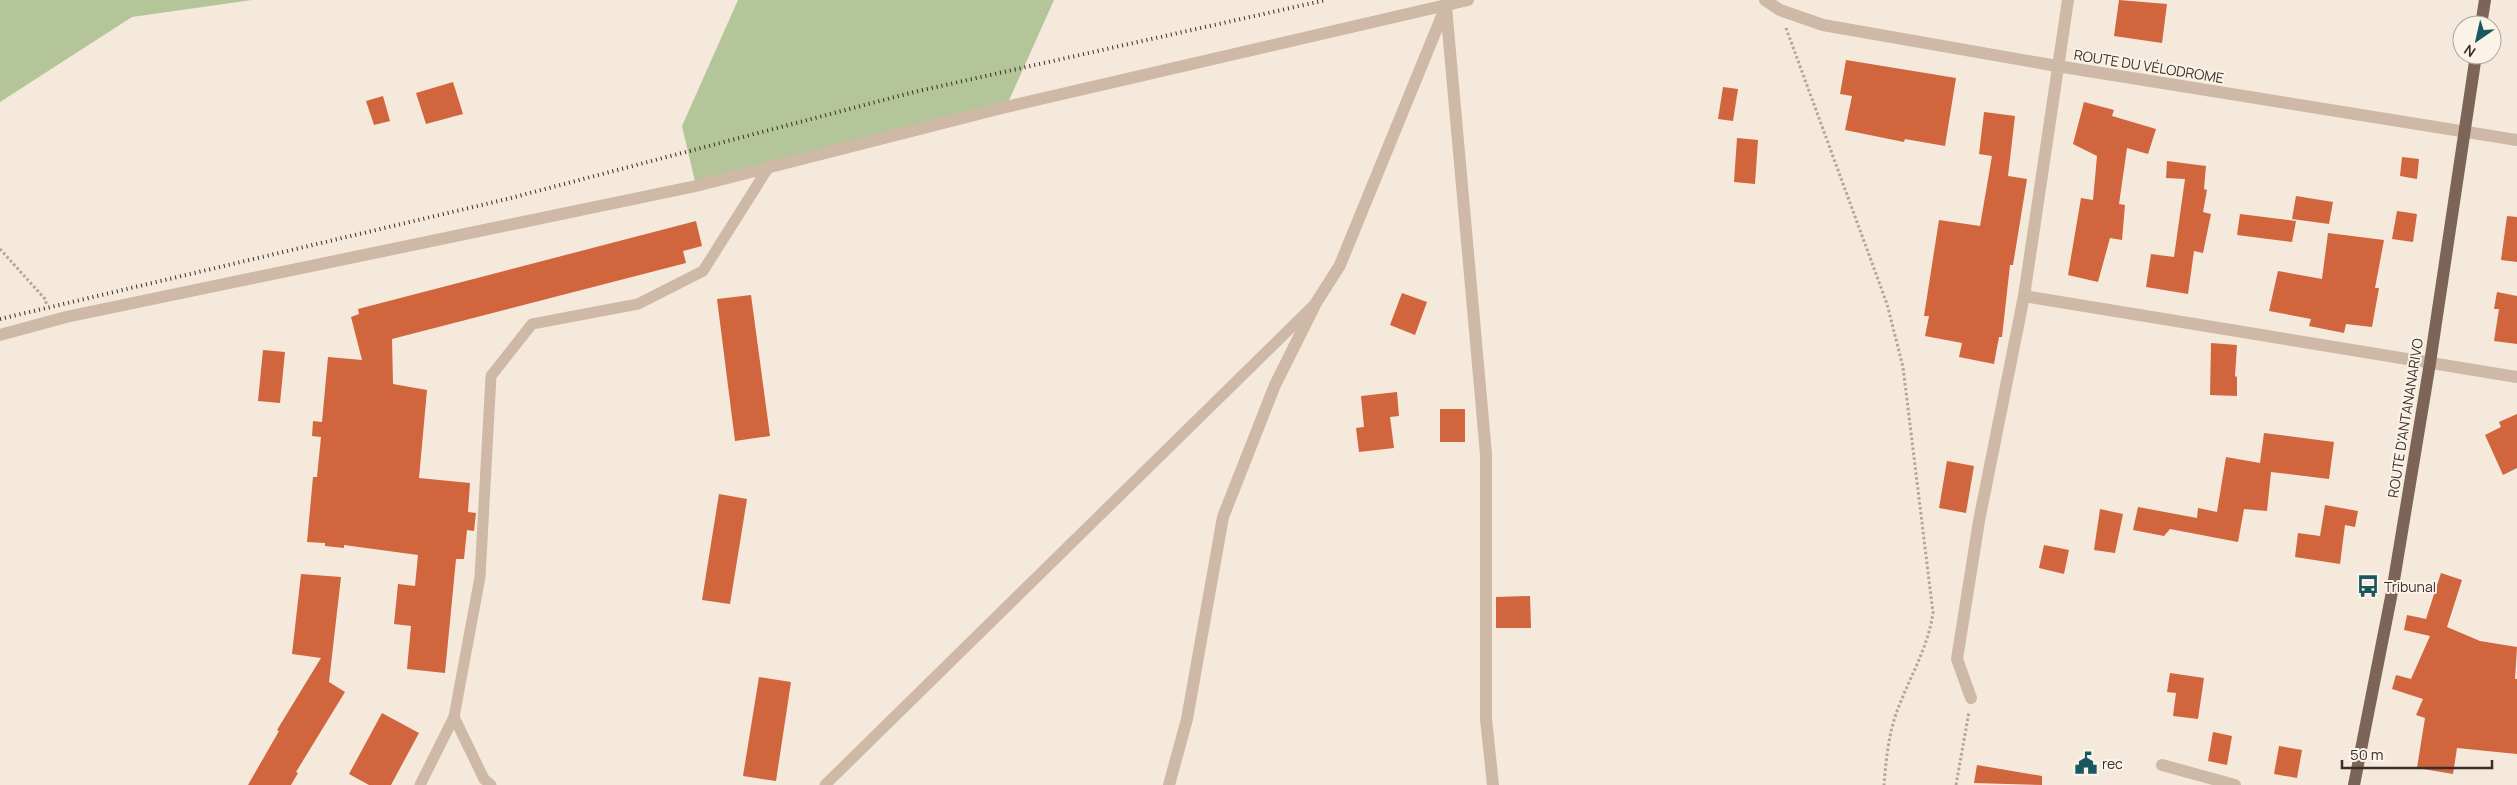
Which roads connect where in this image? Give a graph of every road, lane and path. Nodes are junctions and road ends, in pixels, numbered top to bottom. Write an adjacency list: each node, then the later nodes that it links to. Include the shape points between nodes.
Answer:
1 (1468, 0): 5 (street)
2 (1765, 0): 6 (street, ROUTE DU VÉLODROME)
3 (2068, 0): 9 (street)
4 (2485, 0): 7 (main road)
5 (1446, 3): 12 (street, via 1006,107); 15 (street, via 1340,264); 27 (street, via 1486,454 1486,719)
6 (1780, 10): 9 (street, ROUTE DU VÉLODROME, via 1823,25); 28 (path, via 1887,304 1903,367 1933,613 1930,637 1898,708 1886,759)
7 (2483, 15)
8 (2474, 65): 10 (main road, ROUTE D'ANTANANARIVO)
9 (2057, 66): 10 (street, ROUTE DU VÉLODROME); 14 (street)
10 (2464, 131): 11 (street, ROUTE DU VÉLODROME); 18 (main road, ROUTE D'ANTANANARIVO)
11 (2517, 140)
12 (768, 168): 16 (street, via 696,186); 21 (lane, via 703,271 638,304 532,324 491,376 480,577)
13 (0, 249): 16 (path, via 46,300 46,308)
14 (2024, 296): 18 (street); 20 (street, via 1979,521 1957,659)
15 (1316, 304): 23 (street, via 1275,385 1223,517); 26 (lane)
16 (66, 317): 17 (street)
17 (0, 335)
18 (2430, 363): 19 (street); 31 (main road, ROUTE D'ANTANANARIVO, via 2392,592)
19 (2517, 376)
20 (1971, 698): 29 (path)
21 (454, 717): 24 (lane); 25 (lane, via 484,779)
22 (2162, 765): 30 (street)
23 (1174, 783)
24 (420, 785)
25 (491, 785)
26 (825, 785)
27 (1493, 785)
28 (1884, 785)
29 (1956, 785)
30 (2235, 785)
31 (2354, 785)

